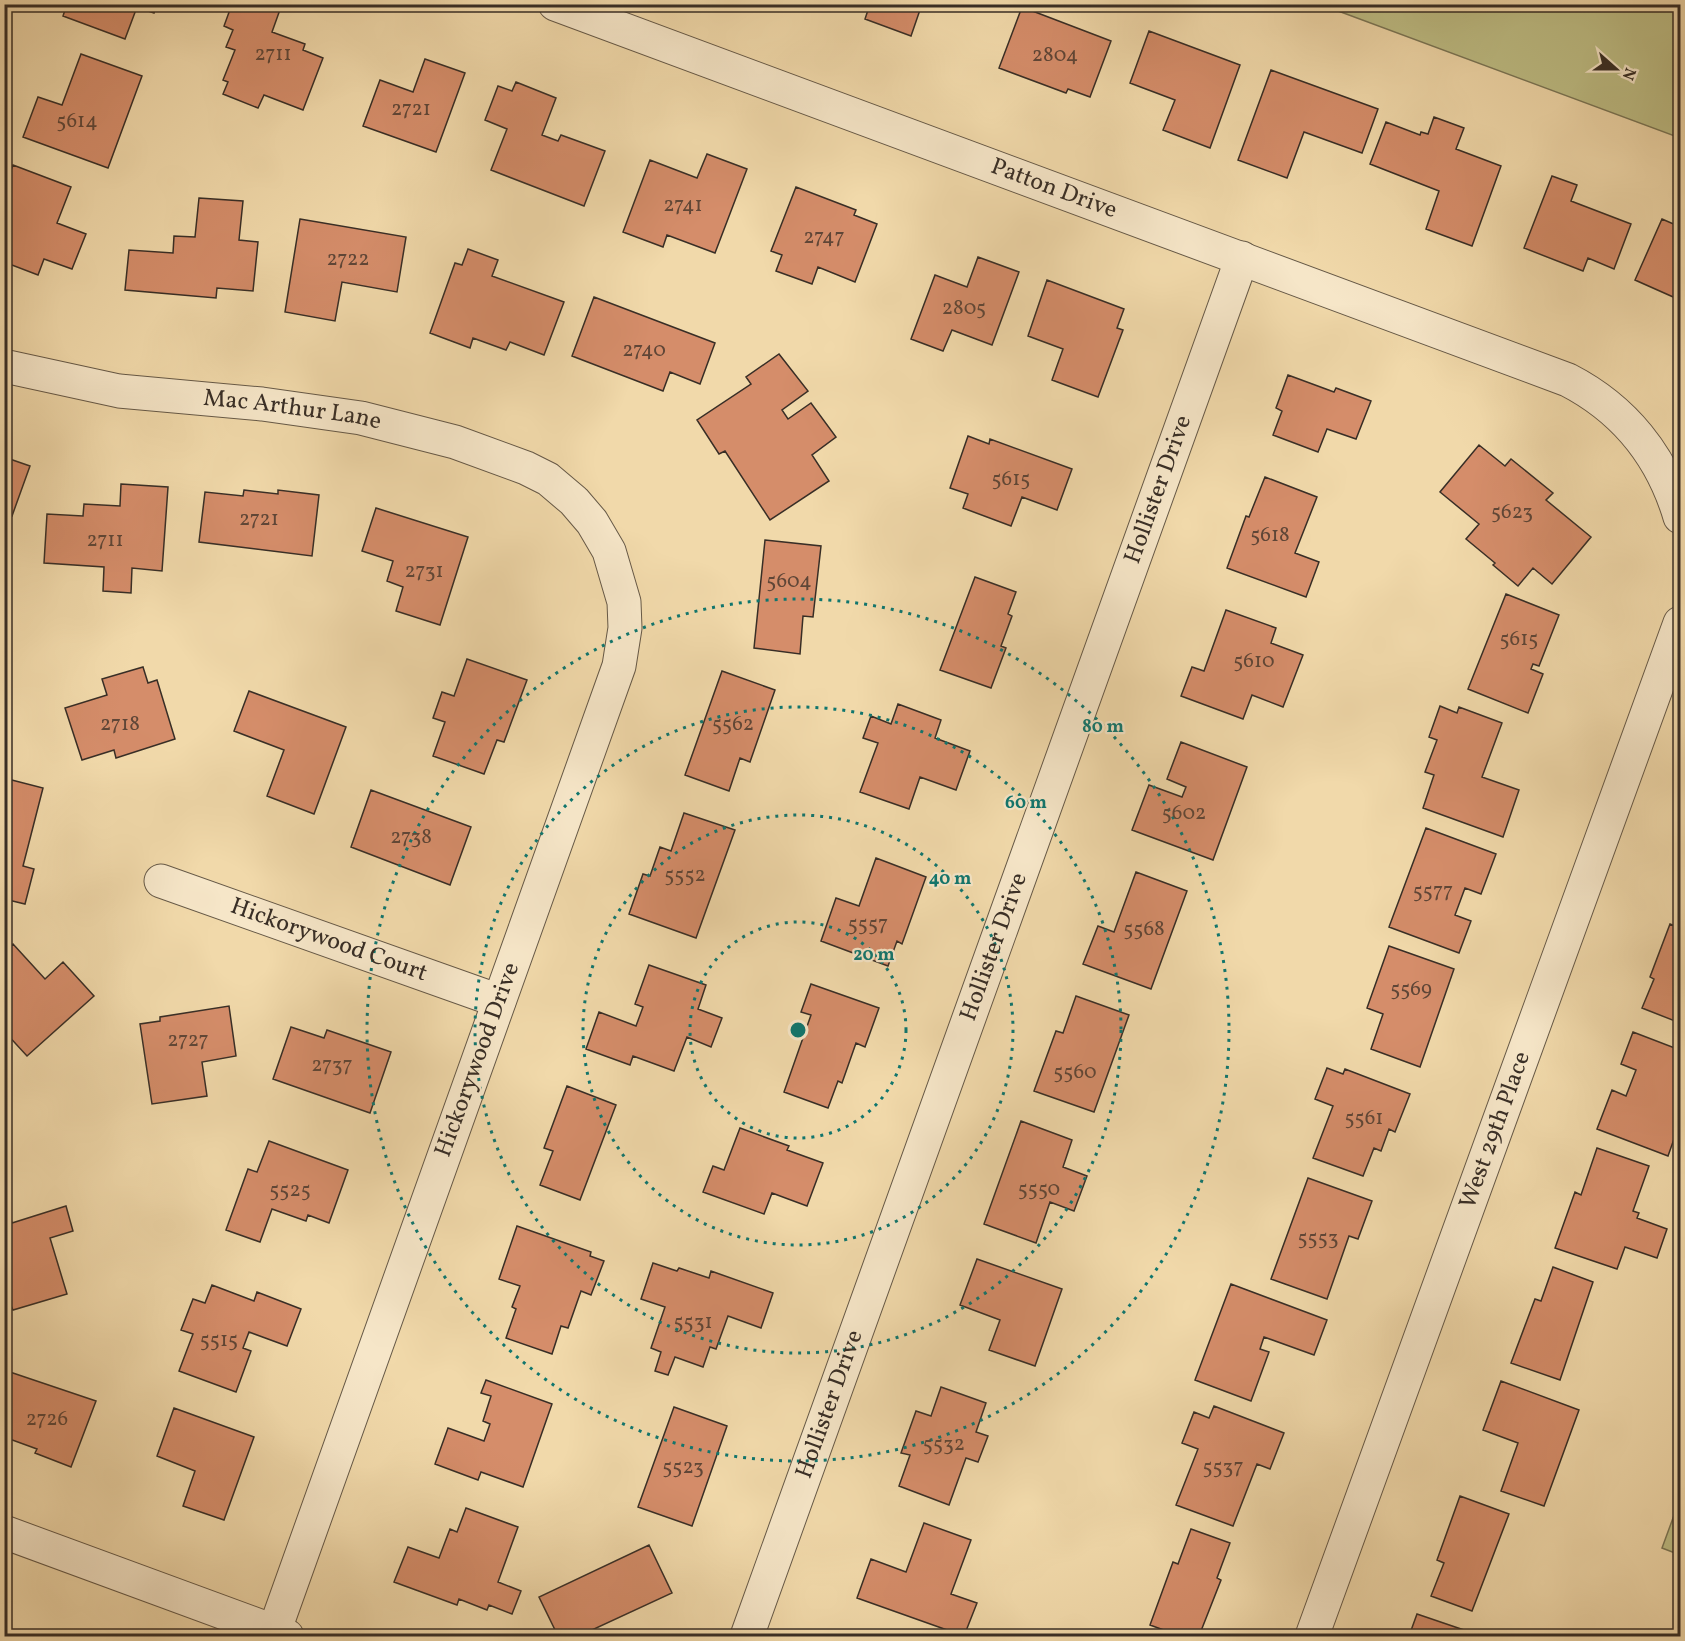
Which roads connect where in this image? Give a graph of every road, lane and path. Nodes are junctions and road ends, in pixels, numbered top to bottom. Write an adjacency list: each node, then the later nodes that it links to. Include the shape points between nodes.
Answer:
1 (555, 4): 2 (street, Patton Drive)
2 (1242, 258): 5 (street, Patton Drive, via 1582,387 1625,420 1647,445 1664,474); 11 (street, Hollister Drive)
3 (4, 366): 4 (street, Mac Arthur Lane, via 119,391 312,410 399,427 526,468)
4 (567, 495): 8 (street, Hickorywood Drive, via 592,522 609,551 624,602 625,628 619,666)
5 (1680, 517)
6 (1680, 623): 12 (street, West 29th Place)
7 (161, 881): 8 (street, Hickorywood Court)
8 (499, 1001): 10 (street, Hickorywood Drive)
9 (4, 1532): 10 (street)
10 (280, 1634)
11 (747, 1636)
12 (1312, 1636)

